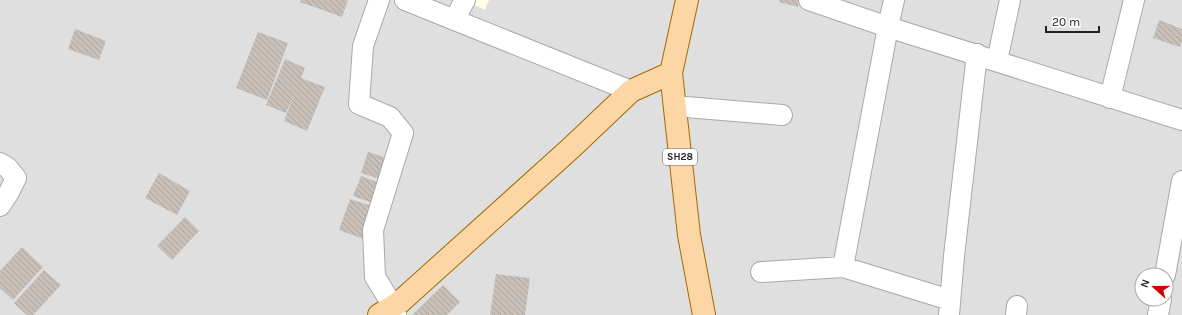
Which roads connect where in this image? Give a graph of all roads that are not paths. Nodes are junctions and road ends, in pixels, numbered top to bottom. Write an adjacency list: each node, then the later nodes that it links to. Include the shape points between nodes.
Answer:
1 (379, 0): 26 (street, via 363,46 359,104 390,117 403,133 373,230 375,277)
2 (404, 0): 9 (street)
3 (465, 0): 9 (street)
4 (687, 0): 13 (main road, SH28)
5 (809, 0): 10 (street)
6 (894, 0): 10 (street)
7 (1010, 0): 12 (street)
8 (1134, 0): 15 (street)
9 (454, 20): 14 (street)
10 (888, 27): 11 (street); 22 (street)
11 (977, 54): 12 (street); 25 (street)
12 (997, 61): 15 (street)
13 (671, 73): 14 (main road); 16 (main road, SH28)
14 (631, 91): 26 (main road)
15 (1110, 98): 18 (street)
16 (674, 106): 17 (street); 27 (main road, SH28, via 689,235)
17 (782, 115)
18 (1182, 120)
19 (0, 163): 21 (street, via 16,178)
20 (1182, 181): 23 (street)
21 (0, 206)
22 (843, 267): 24 (street); 25 (street)
23 (1166, 267)
24 (761, 272)
25 (949, 308)
26 (389, 312)
27 (704, 315)

